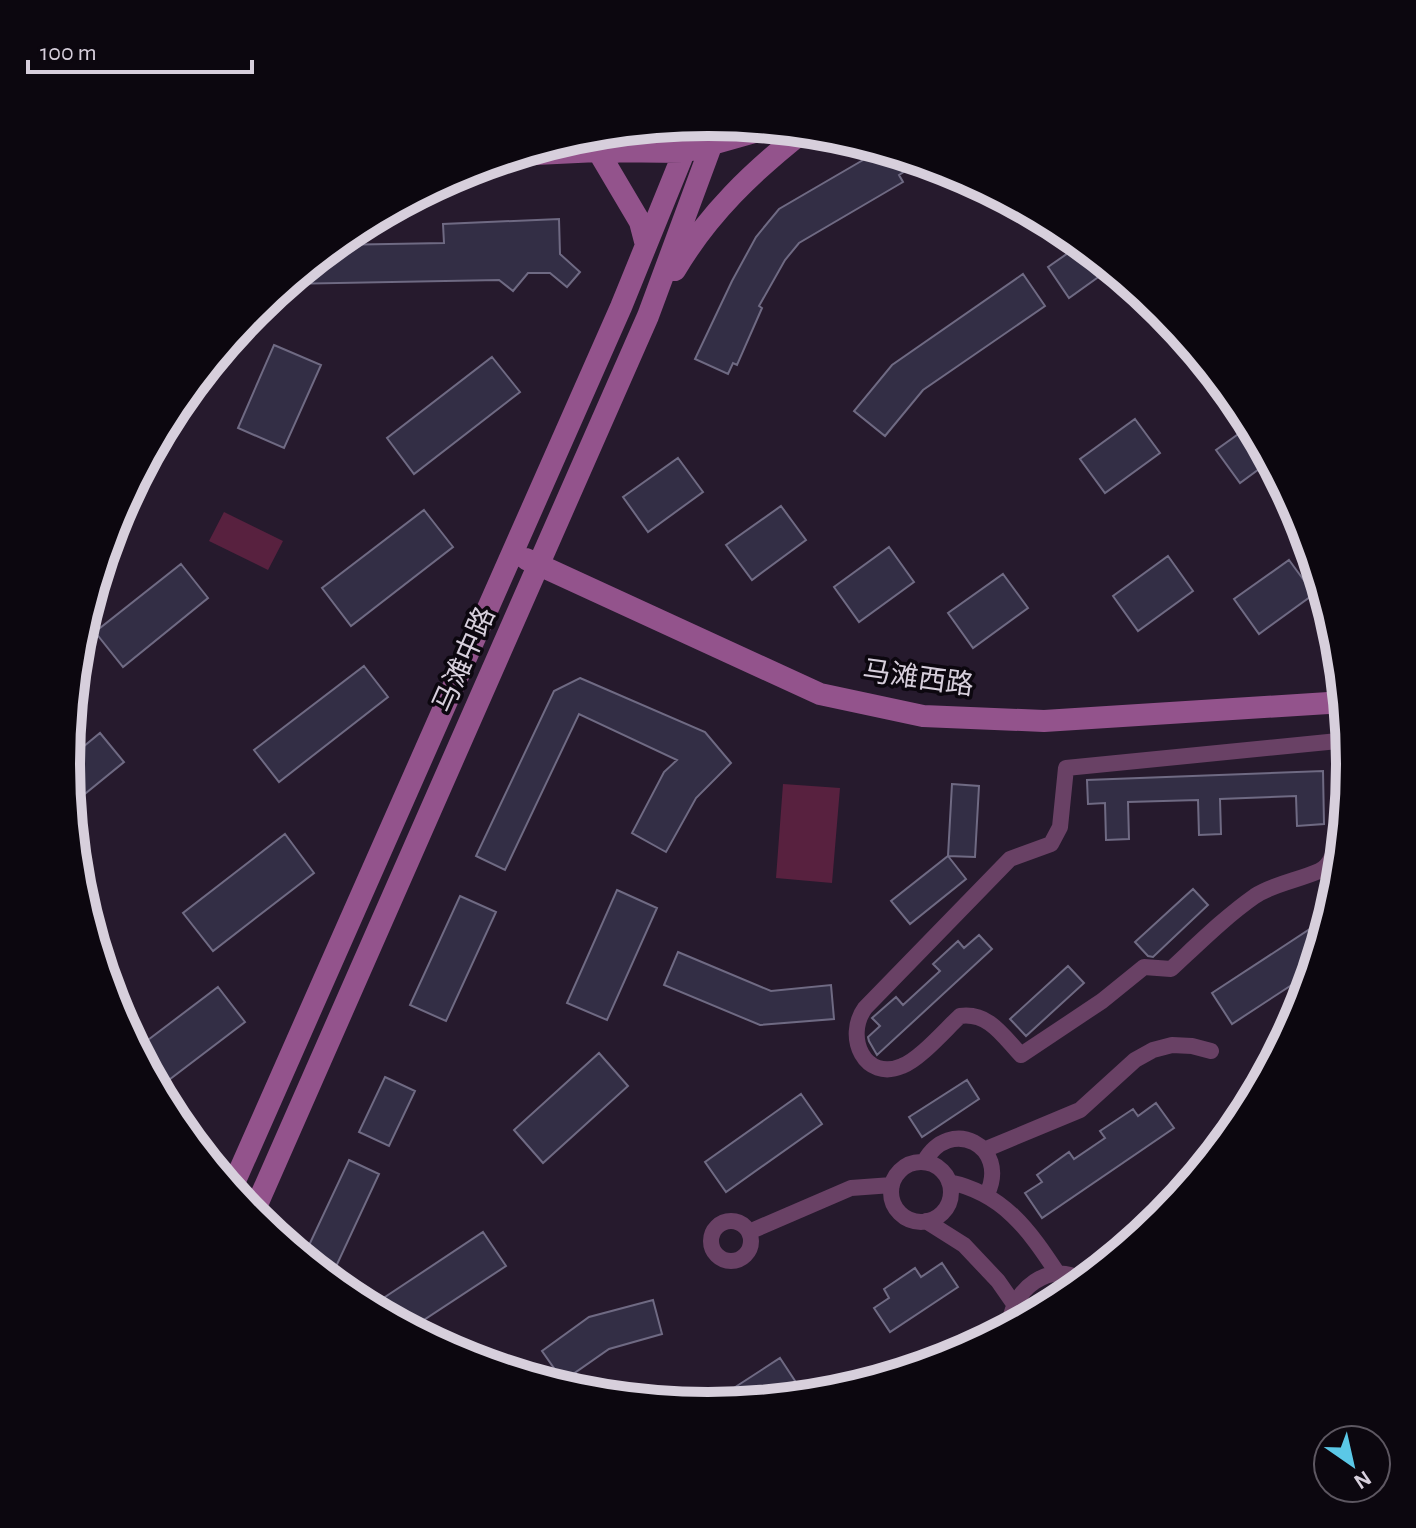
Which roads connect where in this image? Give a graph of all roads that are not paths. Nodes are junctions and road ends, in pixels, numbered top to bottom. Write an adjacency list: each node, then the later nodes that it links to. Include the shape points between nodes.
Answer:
1 (712, 136): 7 (main road, 马滩中路)
2 (685, 137): 9 (main road, 马滩中路)
3 (731, 137): 7 (main road)
4 (741, 137): 7 (main road)
5 (791, 141): 12 (main road, via 717,210)
6 (621, 142): 8 (main road)
7 (711, 146): 9 (main road); 12 (main road, 马滩中路)
8 (607, 151): 9 (main road); 10 (main road); 11 (main road)
9 (684, 152): 11 (main road, 马滩中路)
10 (563, 153)
11 (646, 245): 13 (main road, 马滩中路)
12 (648, 316): 14 (main road, 马滩中路)
13 (513, 555): 14 (main road, 马滩西路); 21 (main road, 马滩中路)
14 (540, 564): 15 (main road, 马滩西路, via 820,694 923,716 1044,721); 25 (main road, 马滩中路)
15 (1333, 703)
16 (1335, 741): 17 (street, via 1066,768 1060,827 1051,844 1010,859 865,1008 855,1028 858,1049 874,1065 906,1065 960,1016 969,1015 987,1020 1021,1055 1144,967 1171,969 1257,894 1323,870)
17 (1328, 861)
18 (1211, 1051): 19 (street, via 1182,1045 1153,1050 1080,1110)
19 (984, 1150): 20 (street, via 974,1142 951,1139 939,1143); 24 (street, via 993,1171)
20 (924, 1162): 22 (street, via 939,1168); 23 (street, via 907,1165)
21 (236, 1178)
22 (949, 1182): 24 (street); 26 (street, via 947,1207)
23 (892, 1185): 26 (street, via 896,1209 909,1220); 27 (street, via 851,1188)
24 (987, 1194): 28 (street, via 1012,1214)
25 (258, 1202)
26 (926, 1221): 30 (street, via 964,1245)
27 (749, 1232)
28 (1058, 1274): 29 (street); 30 (street, via 1032,1283)
29 (1071, 1276)
30 (1014, 1304): 31 (street)
31 (1010, 1314)

